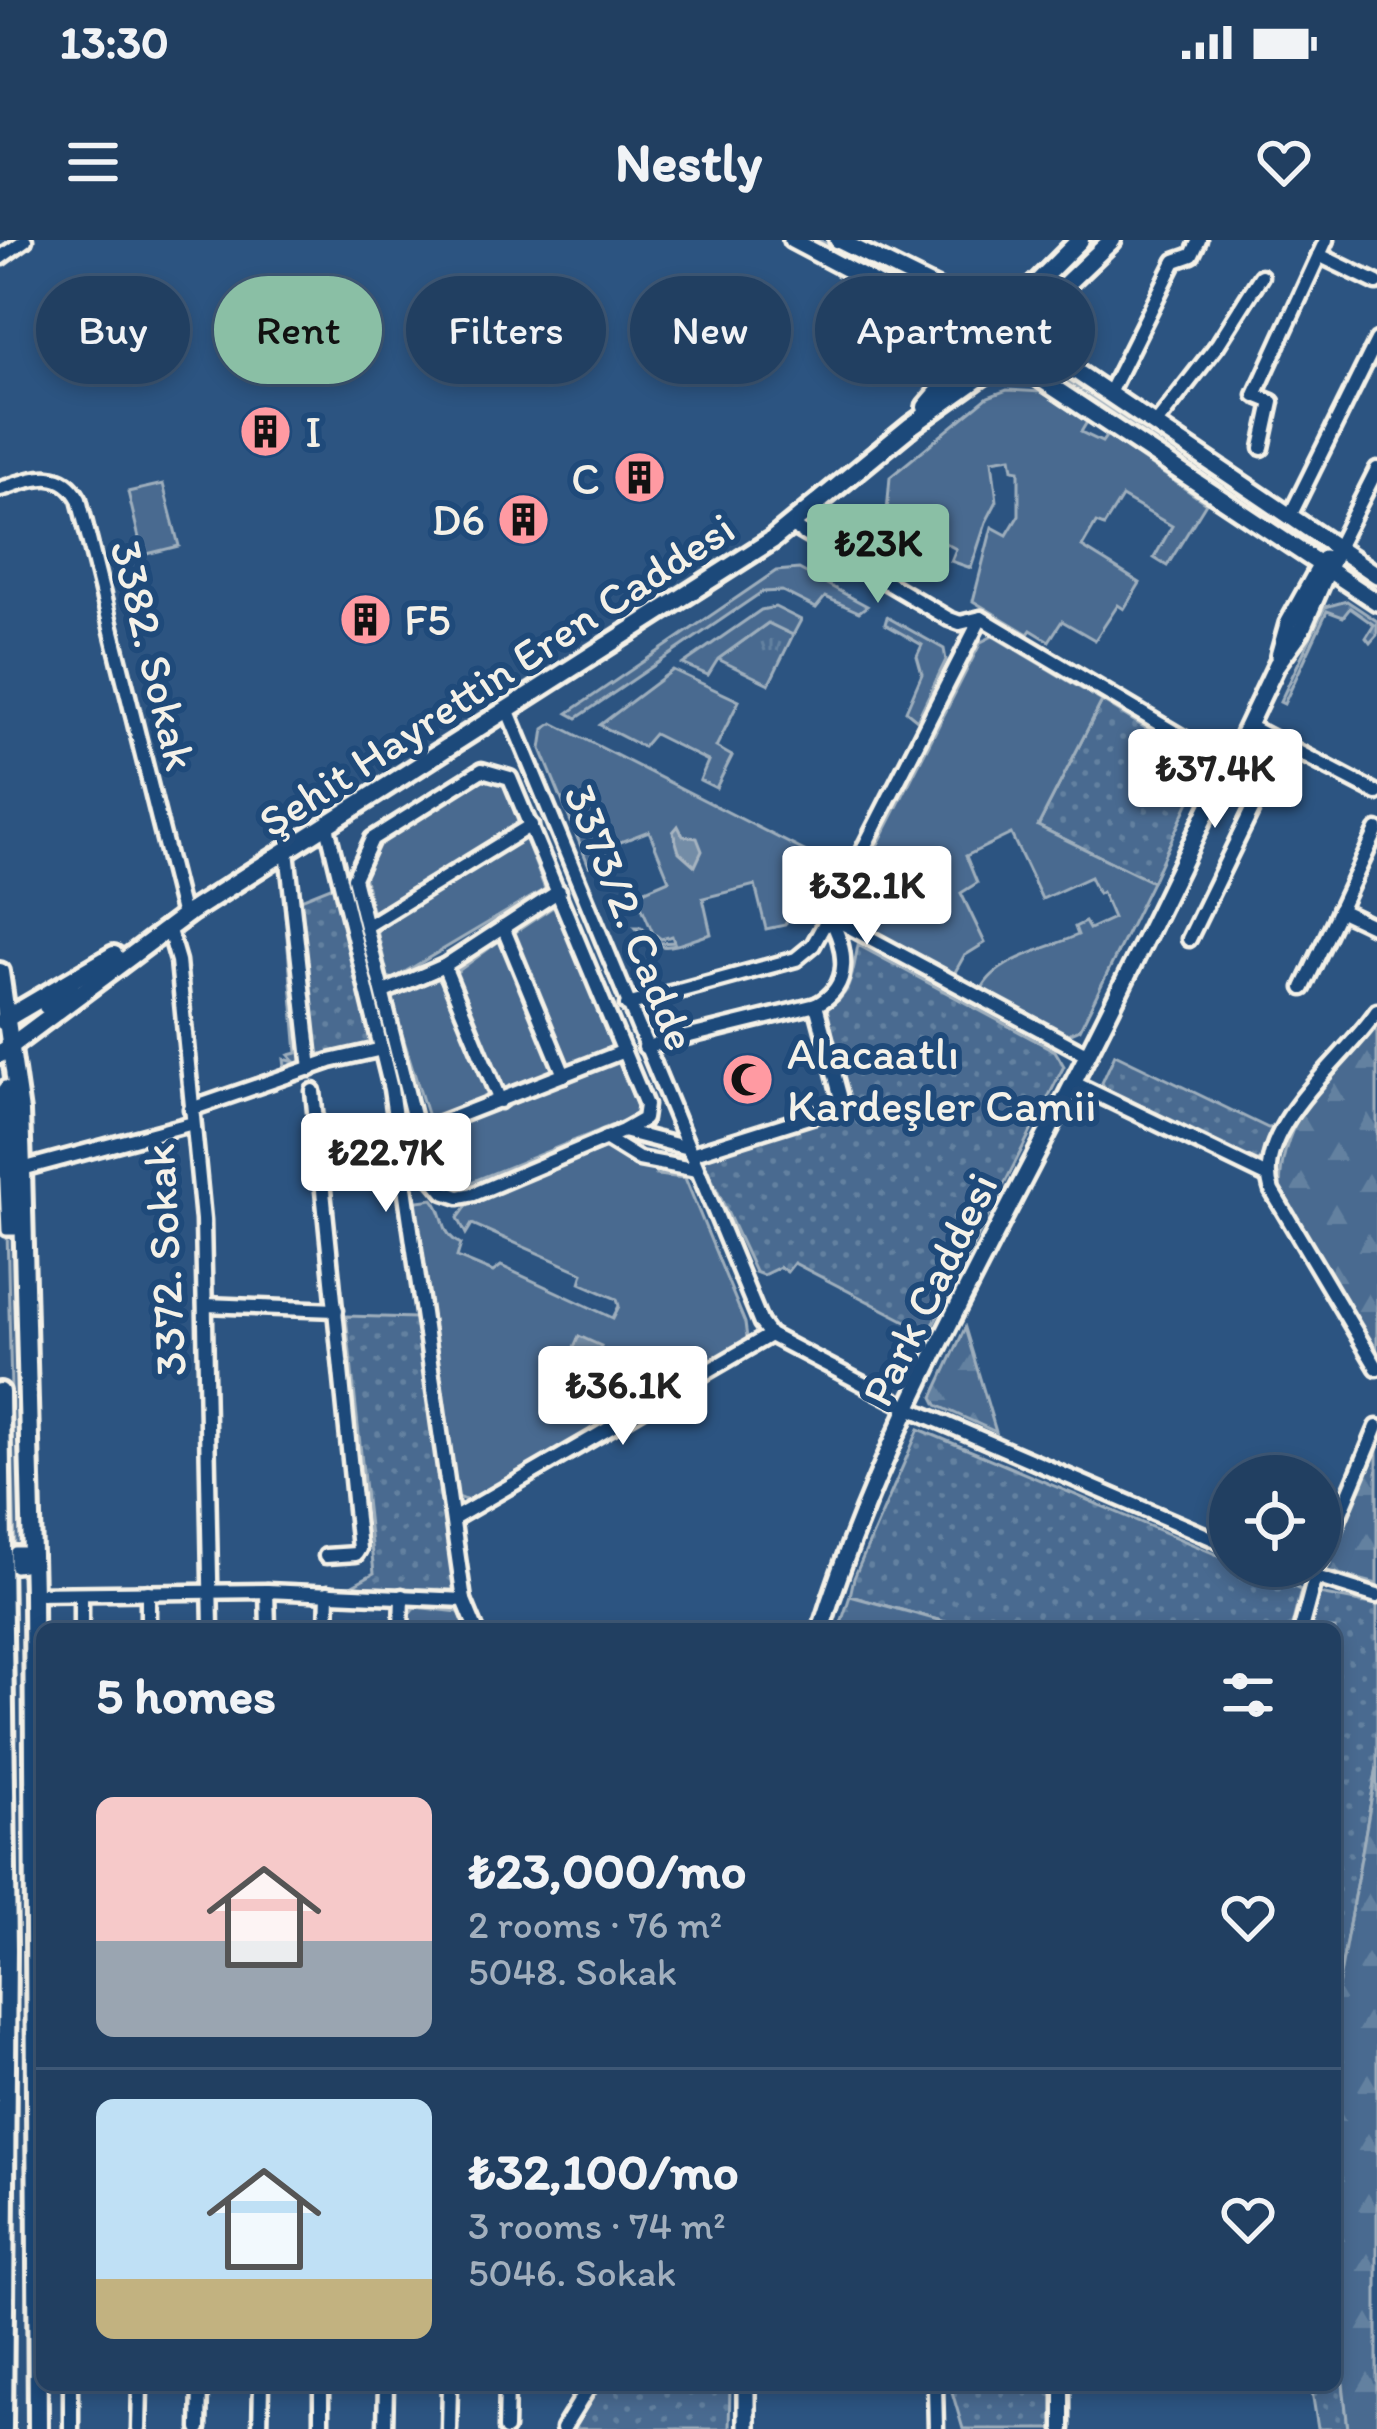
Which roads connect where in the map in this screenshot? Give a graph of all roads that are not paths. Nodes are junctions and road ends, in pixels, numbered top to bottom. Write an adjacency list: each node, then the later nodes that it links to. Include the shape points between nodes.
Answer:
1 (25, 240): 9 (street)
2 (792, 240): 10 (street)
3 (838, 240): 11 (street)
4 (1080, 240): 12 (main road, Şehit Hayrettin Eren Caddesi)
5 (1112, 240): 13 (main road, Şehit Hayrettin Eren Caddesi)
6 (1199, 240): 21 (street, via 1192,255 1175,261)
7 (1326, 240): 8 (street)
8 (1318, 255): 15 (street); 24 (street, via 1255,394 1273,402)
9 (0, 258)
10 (860, 276)
11 (911, 276)
12 (1044, 276)
13 (1076, 276)
14 (1261, 276): 22 (street)
15 (1377, 283)
16 (1377, 340): 27 (street)
17 (946, 384): 23 (main road, Şehit Hayrettin Eren Caddesi)
18 (970, 384): 23 (main road, Şehit Hayrettin Eren Caddesi)
19 (1050, 384): 30 (street)
20 (1095, 384): 21 (street)
21 (1108, 393): 22 (street)
22 (1155, 425): 27 (street)
23 (911, 426): 28 (main road, Şehit Hayrettin Eren Caddesi)
24 (1262, 448)
25 (1377, 469): 29 (street)
26 (0, 489): 46 (street, 3382. Sokak, via 52,476 79,500)
27 (1290, 516): 29 (street)
28 (790, 526): 33 (street, via 949,620); 34 (main road, Şehit Hayrettin Eren Caddesi)
29 (1337, 548): 30 (street, Park Caddesi); 31 (street)
30 (1324, 567): 32 (street); 35 (street, Park Caddesi, via 1301,631)
31 (1377, 574)
32 (1377, 602)
33 (981, 618): 37 (street); 45 (street)
34 (508, 711): 40 (main road, Şehit Hayrettin Eren Caddesi); 55 (street, 3373/2. Cadde)
35 (1248, 726): 36 (street); 37 (street, Park Caddesi)
36 (1284, 744): 38 (street); 50 (street)
37 (1229, 765): 63 (street, Park Caddesi)
38 (1377, 793)
39 (531, 824): 43 (street); 47 (street); 47 (street, via 510,778 482,770 373,839 354,878)
40 (327, 826): 42 (main road, Şehit Hayrettin Eren Caddesi); 60 (street)
41 (1377, 830): 44 (street)
42 (286, 851): 46 (main road, Şehit Hayrettin Eren Caddesi); 64 (street)
43 (559, 891): 48 (street); 62 (street)
44 (1339, 910): 49 (street); 53 (street)
45 (829, 916): 55 (street, via 796,959); 56 (street, via 844,953 838,985); 63 (street)
46 (175, 922): 58 (main road, Şehit Hayrettin Eren Caddesi); 61 (main road, Şehit Hayrettin Eren Caddesi); 70 (street, 3372. Sokak)
47 (367, 926): 54 (street)
48 (503, 927): 51 (street); 65 (street)
49 (1377, 928)
50 (1189, 939)
51 (444, 966): 54 (street); 68 (street)
52 (0, 972): 58 (main road)
53 (1303, 988)
54 (384, 992): 72 (street)
55 (627, 1005): 59 (street, 3373/2. Cadde)
56 (816, 1005): 59 (street); 74 (street, via 837,1108)
57 (1377, 1012): 77 (street, via 1284,1124)
58 (4, 1019): 61 (main road)
59 (645, 1047): 74 (street, 3373/2. Cadde)
60 (382, 1048): 64 (street); 86 (street)
61 (6, 1049): 75 (main road)
62 (624, 1051): 65 (street); 71 (street, via 647,1112)
63 (1088, 1055): 66 (street, Park Caddesi)
64 (311, 1069): 70 (street)
65 (564, 1075): 68 (street)
66 (1074, 1083): 77 (street); 83 (street, Park Caddesi)
67 (313, 1091): 79 (street)
68 (500, 1101): 72 (street)
69 (6, 1113): 69 (street, via 7,1230 15,1230)
70 (192, 1116): 75 (street); 78 (street, 3372. Sokak)
71 (623, 1131): 73 (street); 74 (street)
72 (417, 1132): 73 (street, via 434,1180 459,1197)
73 (605, 1138): 76 (street, via 639,1159)
74 (689, 1151): 76 (street, 3373/2. Cadde)
75 (22, 1169): 96 (main road)
76 (697, 1170): 80 (street, 3373/2. Cadde)
77 (1268, 1177): 81 (street)
78 (205, 1305): 79 (street); 94 (street, 3372. Sokak)
79 (336, 1310): 88 (street, via 359,1549)
80 (770, 1335): 83 (street); 86 (street)
81 (1377, 1368)
82 (0, 1392): 91 (main road)
83 (909, 1408): 87 (street); 109 (street, Park Caddesi)
84 (1377, 1427): 85 (street)
85 (1341, 1514)
86 (453, 1519): 100 (street)
87 (1209, 1537)
88 (326, 1556)
89 (1341, 1580): 99 (street)
90 (1313, 1587): 110 (street)
91 (1, 1588): 101 (main road)
92 (268, 1591): 94 (street); 95 (street); 105 (street)
93 (148, 1592): 94 (street); 97 (street); 103 (street)
94 (211, 1592): 104 (street, 3372. Sokak)
95 (328, 1593): 98 (street); 106 (street)
96 (33, 1594): 97 (street); 101 (main road); 112 (main road)
97 (81, 1594): 102 (street)
98 (402, 1596): 100 (street); 107 (street)
99 (1377, 1596)
100 (464, 1600): 108 (street)
101 (3, 1611): 111 (main road)
102 (81, 1623)
103 (148, 1623)
104 (211, 1623)
105 (268, 1623)
106 (328, 1623)
107 (401, 1623)
108 (474, 1623)
109 (823, 1623)
110 (1303, 1623)
111 (2, 1652): 113 (main road)
112 (36, 1920)
113 (4, 1950): 114 (main road)
114 (3, 2218): 116 (main road)
115 (36, 2246): 116 (main road)
116 (6, 2247): 130 (main road)
117 (38, 2391): 131 (main road)
118 (71, 2391): 132 (street)
119 (140, 2391): 133 (street)
120 (200, 2391): 134 (street)
121 (261, 2391): 135 (street)
122 (322, 2391): 136 (street)
123 (386, 2391): 137 (street)
124 (450, 2391): 138 (street)
125 (507, 2391): 139 (street)
126 (586, 2391): 140 (street)
127 (746, 2391): 141 (street)
128 (935, 2391): 142 (street)
129 (1062, 2391): 143 (street)
130 (3, 2429)
131 (38, 2429)
132 (71, 2429)
133 (139, 2429)
134 (199, 2429)
135 (260, 2429)
136 (321, 2429)
137 (385, 2429)
138 (449, 2429)
139 (506, 2429)
140 (562, 2429)
141 (746, 2429)
142 (936, 2429)
143 (1062, 2429)

